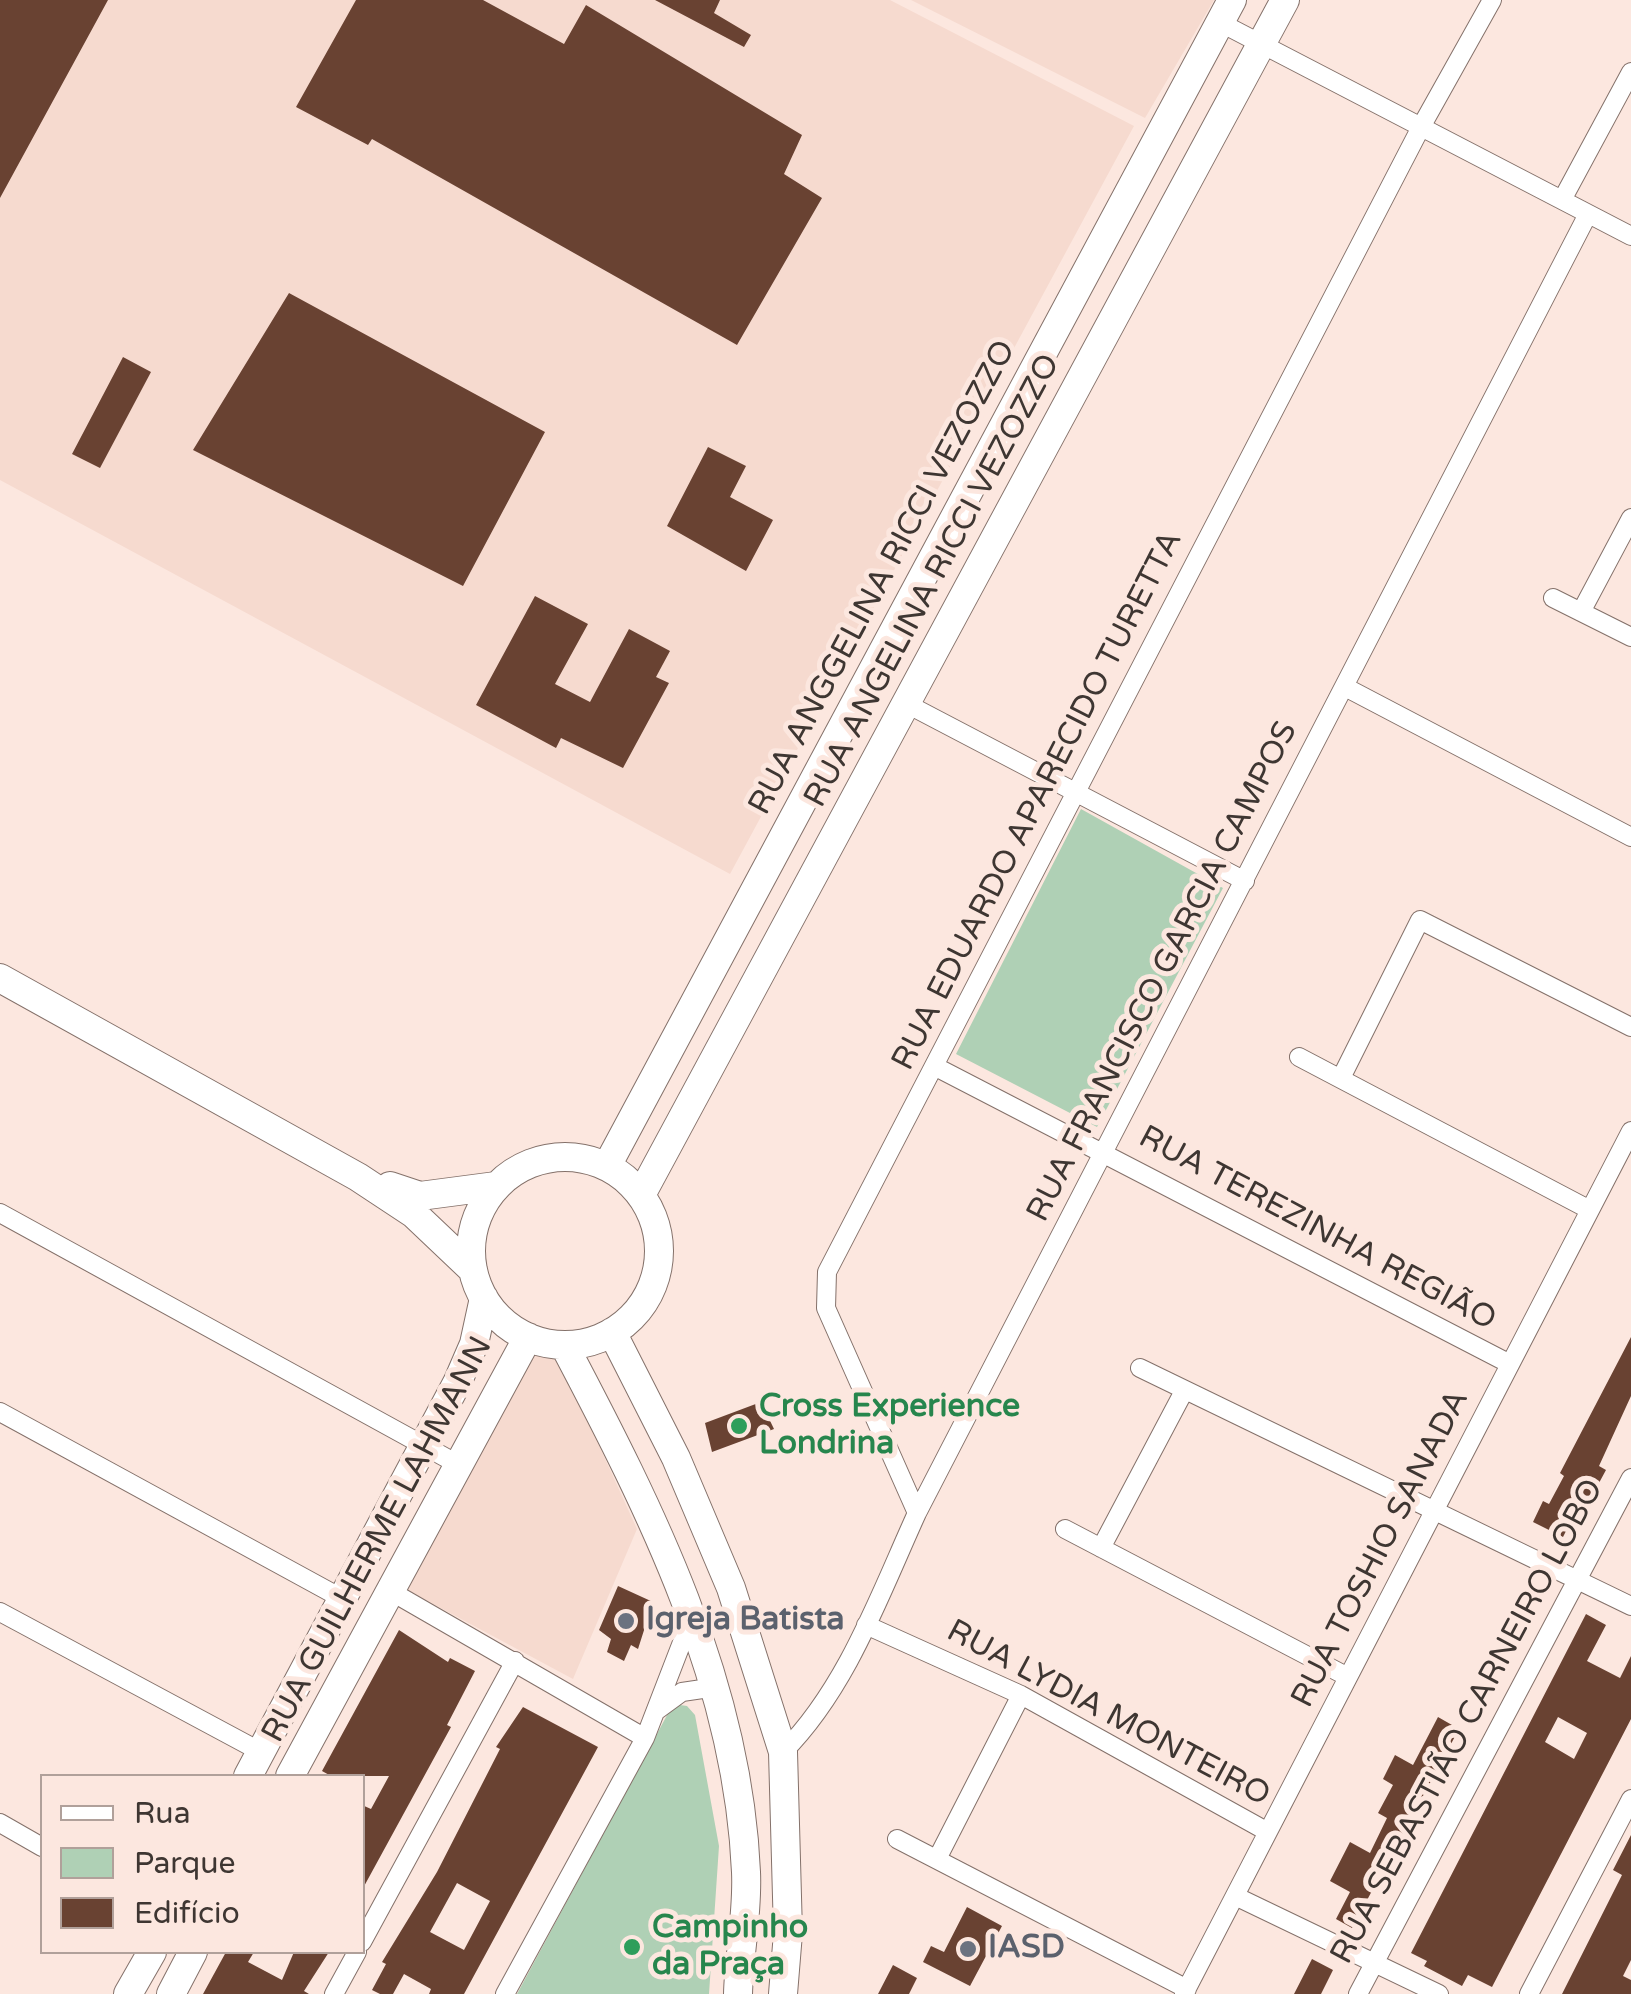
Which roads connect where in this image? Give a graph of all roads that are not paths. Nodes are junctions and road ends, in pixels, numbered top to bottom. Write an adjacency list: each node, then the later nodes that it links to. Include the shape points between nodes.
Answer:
1 (1285, 0): 4 (main road, RUA ANGELINA RICCI VEZOZZO)
2 (1492, 0): 6 (street, RUA EDUARDO APARECIDO TURETTA)
3 (1226, 11): 4 (street); 14 (main road, RUA ANGGELINA RICCI VEZOZZO)
4 (1261, 44): 6 (street); 15 (main road, RUA ANGELINA RICCI VEZOZZO)
5 (1631, 72): 7 (street)
6 (1422, 127): 7 (street); 18 (street, RUA EDUARDO APARECIDO TURETTA)
7 (1562, 200): 8 (street)
8 (1588, 214): 9 (street); 16 (street, RUA FRANCISCO GARCIA CAMPOS)
9 (1631, 236)
10 (1631, 518): 12 (street)
11 (1554, 598): 12 (street)
12 (1582, 612): 13 (street)
13 (1631, 637)
14 (888, 640): 15 (main road); 28 (main road, RUA ANGGELINA RICCI VEZOZZO)
15 (930, 662): 17 (main road, RUA ANGELINA RICCI VEZOZZO)
16 (1345, 687): 19 (street); 20 (street, RUA FRANCISCO GARCIA CAMPOS)
17 (907, 704): 18 (street); 31 (main road, RUA ANGELINA RICCI VEZOZZO)
18 (1076, 792): 20 (street); 24 (street, RUA EDUARDO APARECIDO TURETTA)
19 (1631, 837)
20 (1244, 881): 27 (street, RUA FRANCISCO GARCIA CAMPOS)
21 (0, 978): 29 (main road)
22 (1631, 1027): 25 (street, via 1420,920)
23 (1299, 1057): 25 (street)
24 (934, 1066): 27 (street, RUA TEREZINHA REGIÃO); 47 (street, RUA EDUARDO APARECIDO TURETTA, via 826,1272 824,1290 826,1308)
25 (1341, 1078): 32 (street)
26 (1631, 1131): 32 (street, RUA TOSHIO SANADA)
27 (1103, 1150): 39 (street, RUA TEREZINHA REGIÃO); 47 (street, RUA FRANCISCO GARCIA CAMPOS)
28 (606, 1166): 30 (main road, via 548,1158); 31 (main road)
29 (358, 1177): 30 (main road, via 420,1196); 34 (main road, via 414,1214)
30 (496, 1186): 34 (main road, via 471,1240)
31 (641, 1194): 36 (main road, via 654,1218 658,1270 633,1316)
32 (1590, 1210): 39 (street, RUA TOSHIO SANADA)
33 (0, 1213): 43 (street)
34 (473, 1270): 35 (main road)
35 (484, 1298): 37 (main road); 43 (main road, via 474,1344)
36 (612, 1332): 38 (main road); 63 (main road, via 731,1588)
37 (528, 1337): 38 (main road); 44 (main road, RUA GUILHERME LAHMANN)
38 (564, 1345): 55 (main road, via 627,1464)
39 (1510, 1364): 46 (street, RUA TOSHIO SANADA)
40 (1140, 1368): 41 (street)
41 (1183, 1393): 46 (street); 49 (street)
42 (0, 1412): 52 (street)
43 (421, 1446): 44 (street); 52 (main road)
44 (462, 1466): 51 (main road, RUA GUILHERME LAHMANN)
45 (1631, 1478): 50 (street, RUA SEBASTIÃO CARNEIRO LOBO)
46 (1436, 1508): 50 (street); 58 (street, RUA TOSHIO SANADA)
47 (918, 1513): 56 (street, RUA FRANCISCO GARCIA CAMPOS)
48 (1065, 1530): 49 (street)
49 (1101, 1548): 58 (street)
50 (1580, 1581): 53 (street); 79 (street, RUA SEBASTIÃO CARNEIRO LOBO)
51 (392, 1592): 57 (street); 65 (main road, RUA GUILHERME LAHMANN)
52 (341, 1598): 64 (main road)
53 (1631, 1606)
54 (0, 1612): 64 (street)
55 (692, 1617): 59 (main road); 61 (street)
56 (866, 1625): 60 (street, RUA LYDIA MONTEIRO); 63 (street, RUA FRANCISCO GARCIA CAMPOS, via 816,1715)
57 (515, 1660): 62 (street); 73 (street)
58 (1348, 1677): 68 (street, RUA TOSHIO SANADA)
59 (716, 1687): 61 (street, via 682,1692); 74 (main road, via 733,1748 746,1875)
60 (1021, 1695): 68 (street, RUA LYDIA MONTEIRO); 71 (street)
61 (656, 1711): 62 (street)
62 (645, 1738): 84 (street)
63 (783, 1752): 75 (main road)
64 (255, 1764)
65 (291, 1774)
66 (1631, 1799): 89 (street)
67 (0, 1823): 70 (street)
68 (1268, 1832): 72 (street, RUA TOSHIO SANADA)
69 (898, 1839): 71 (street)
70 (40, 1846)
71 (937, 1859): 80 (street)
72 (1235, 1896): 79 (street); 80 (street, RUA TOSHIO SANADA)
73 (365, 1936)
74 (741, 1946): 75 (main road); 85 (main road)
75 (786, 1947): 86 (main road)
76 (151, 1954): 81 (main road)
77 (193, 1954): 82 (main road)
78 (356, 1954): 83 (street)
79 (1375, 1962): 87 (street, RUA SEBASTIÃO CARNEIRO LOBO); 88 (street)
80 (1186, 1991)
81 (128, 1994)
82 (170, 1994)
83 (334, 1994)
84 (505, 1994)
85 (738, 1994)
86 (783, 1994)
87 (1358, 1994)
88 (1439, 1994)
89 (1529, 1994)

